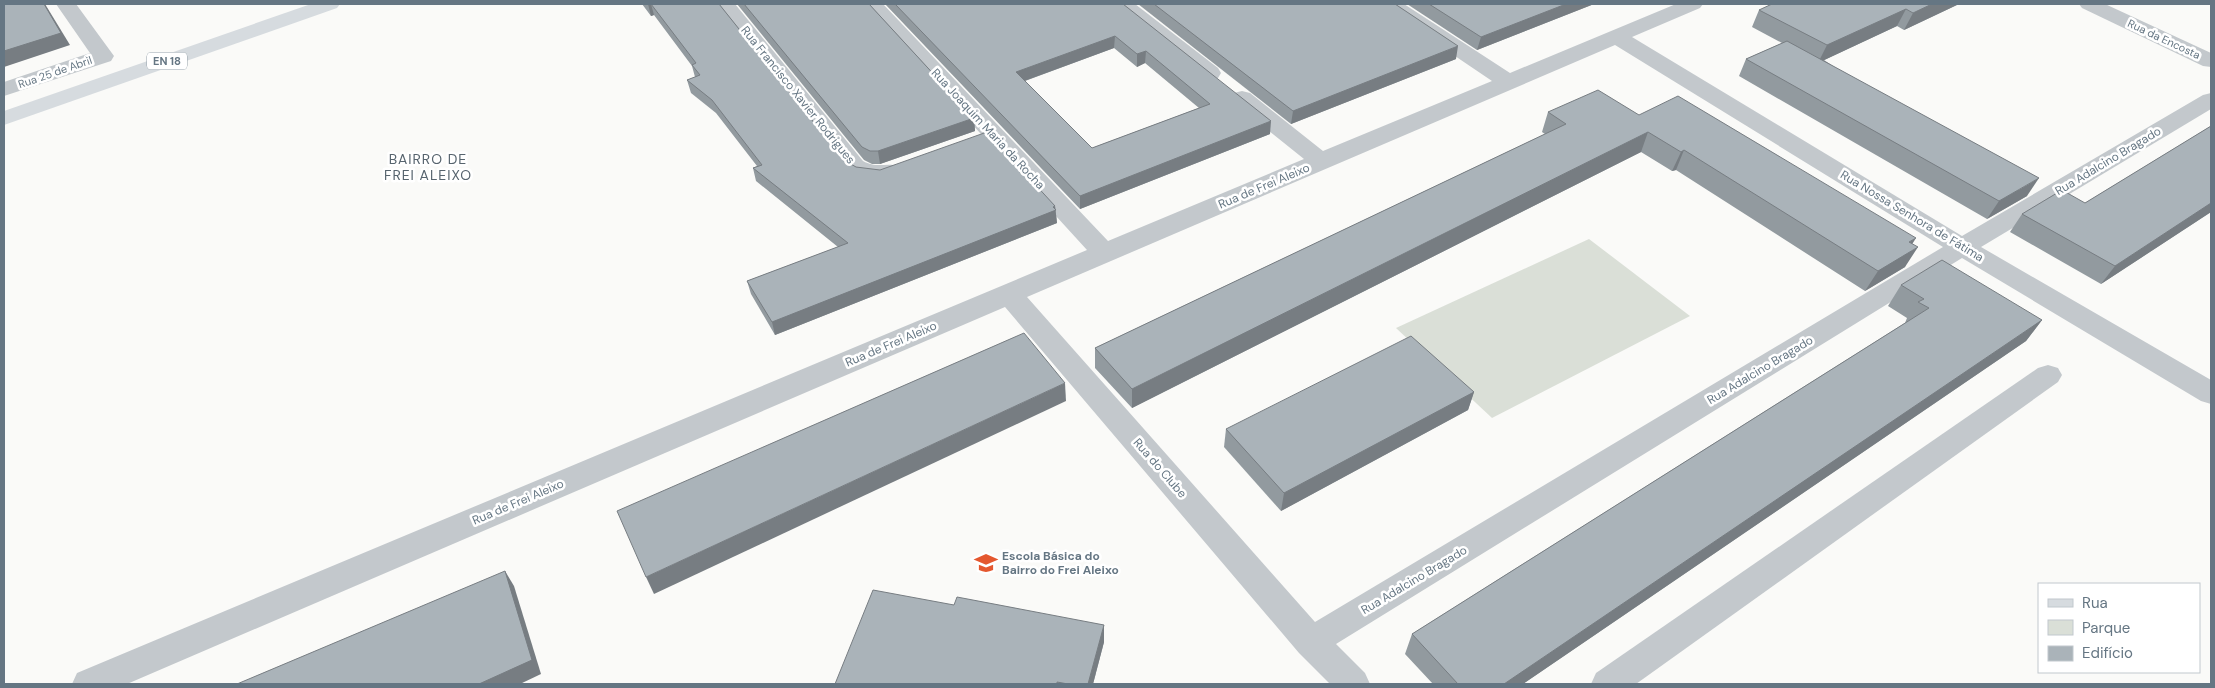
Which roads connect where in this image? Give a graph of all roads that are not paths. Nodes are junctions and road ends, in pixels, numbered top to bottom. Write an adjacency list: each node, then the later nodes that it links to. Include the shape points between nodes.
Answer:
1 (66, 4): 13 (street, Rua 25 de Abril, via 103,56)
2 (330, 4): 15 (main road, EN 18)
3 (724, 4): 17 (street, Rua Francisco Xavier Rodrigues, via 855,166 867,173 882,174)
4 (872, 4): 19 (street, Rua Joaquim Maria da Rocha, via 984,137)
5 (1124, 4): 16 (street)
6 (1391, 4): 12 (street)
7 (1693, 4): 9 (street, Rua de Frei Aleixo)
8 (2089, 4): 11 (street, Rua da Encosta)
9 (1656, 9): 10 (street, Rua de Frei Aleixo)
10 (1615, 36): 12 (street, Rua de Frei Aleixo); 18 (street, Rua Nossa Senhora de Fátima)
11 (2211, 61)
12 (1509, 82): 16 (street, Rua de Frei Aleixo)
13 (4, 90)
14 (2211, 100): 18 (street, Rua Adalcino Bragado)
15 (4, 118)
16 (1321, 162): 19 (street, Rua de Frei Aleixo)
17 (910, 164)
18 (1962, 247): 22 (street, Rua Nossa Senhora de Fátima); 23 (street, Rua Adalcino Bragado)
19 (1104, 254): 20 (street, Rua de Frei Aleixo)
20 (1009, 294): 23 (street, Rua do Clube); 24 (street, Rua de Frei Aleixo)
21 (2048, 375): 26 (street)
22 (2211, 393)
23 (1312, 642): 25 (street, Rua do Clube)
24 (89, 684)
25 (1353, 684)
26 (1608, 684)

